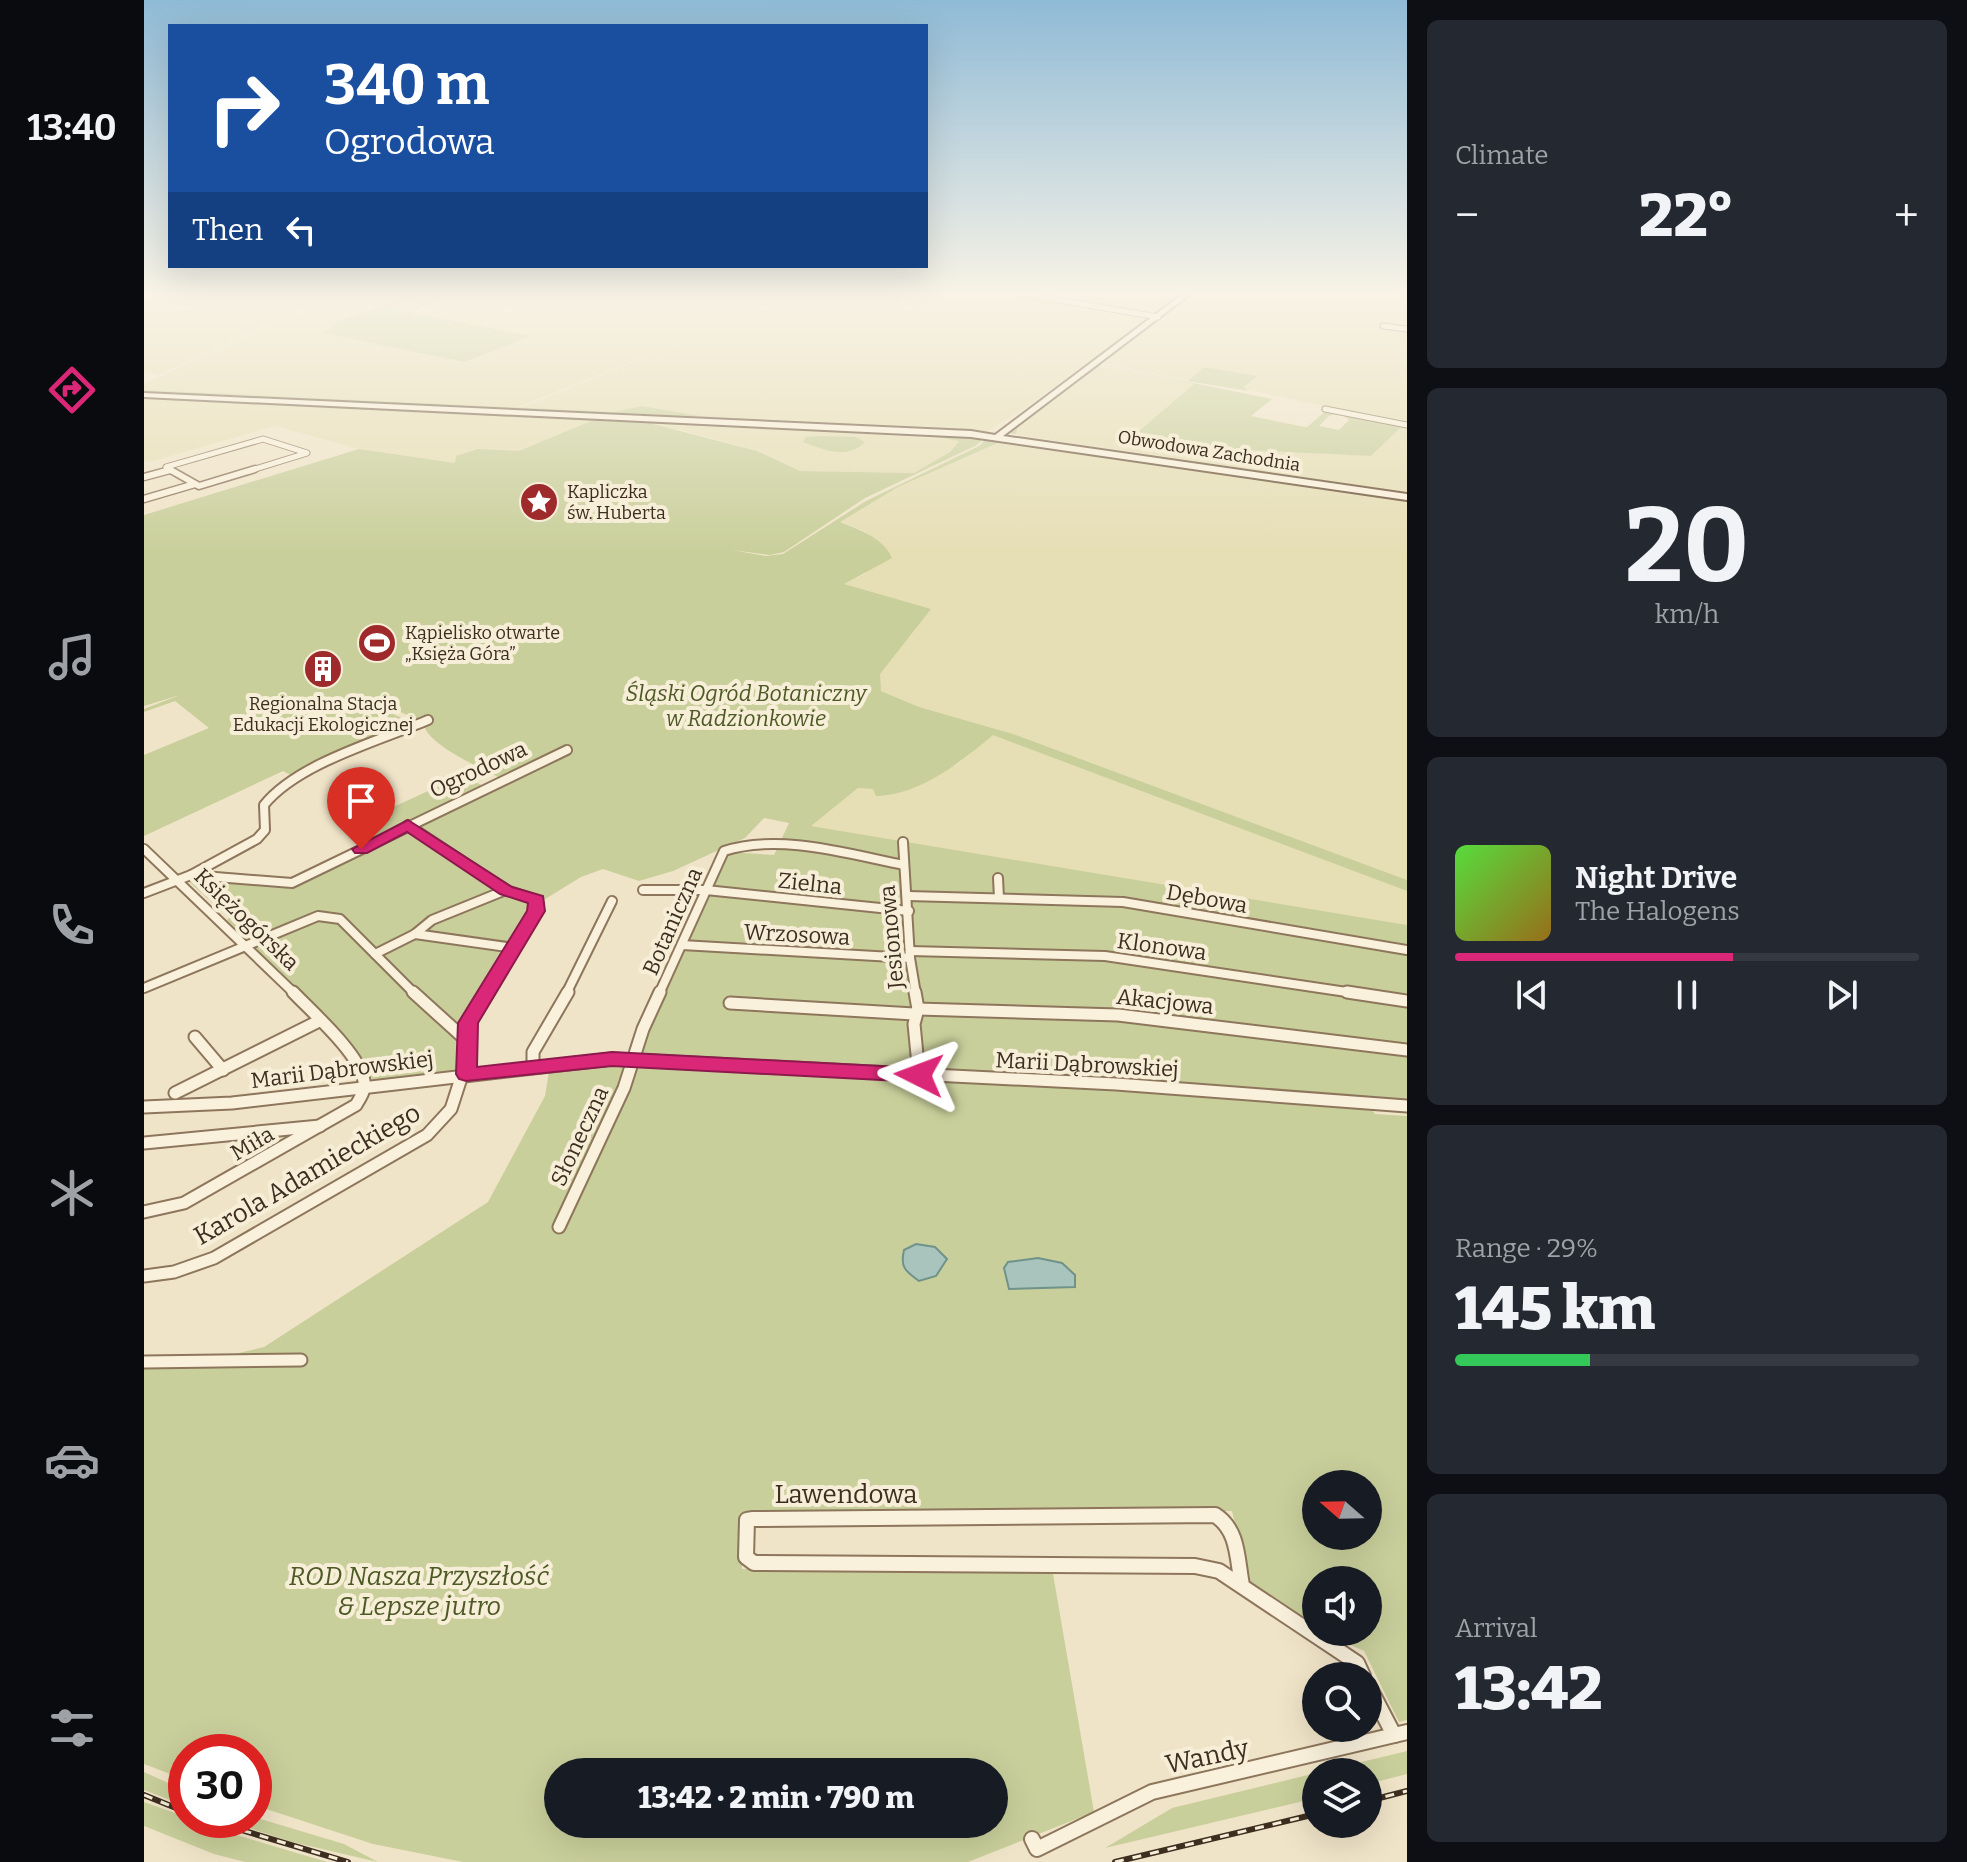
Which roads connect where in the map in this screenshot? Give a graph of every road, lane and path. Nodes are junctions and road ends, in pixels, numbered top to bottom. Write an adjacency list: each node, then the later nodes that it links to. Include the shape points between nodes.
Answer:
1 (1073, 379): 5 (main road)
2 (144, 395): 5 (main road, Obwodowa Zachodnia)
3 (1325, 409): 4 (street)
4 (1407, 425)
5 (998, 434): 9 (main road, Obwodowa Zachodnia)
6 (170, 470): 7 (street); 8 (street); 8 (street, via 166,467 263,439 307,453)
7 (144, 477)
8 (195, 484): 10 (street)
9 (1407, 497)
10 (144, 499)
11 (428, 720): 17 (street, via 283,786 263,807 264,833)
12 (567, 750): 13 (street, Ogrodowa)
13 (408, 825): 17 (street, Ogrodowa, via 292,883); 20 (street)
14 (903, 842): 16 (street, Jesionowa)
15 (144, 849): 19 (street, Księżogórska)
16 (904, 865): 22 (street, Botaniczna, via 750,845 726,849); 24 (street, Jesionowa)
17 (191, 875): 19 (street)
18 (998, 878): 25 (street)
19 (177, 880): 23 (street); 29 (street, Księżogórska)
20 (506, 890): 28 (street, via 432,920); 31 (street, via 539,904)
21 (643, 890): 22 (street, Zielna)
22 (706, 890): 27 (street, Zielna); 30 (street, Botaniczna)
23 (144, 893)
24 (908, 896): 25 (street, Dębowa); 27 (street, Jesionowa)
25 (999, 898): 32 (street, Dębowa, via 1123,902)
26 (612, 901): 44 (street, via 582,967 533,1052)
27 (909, 911): 34 (street, Jesionowa)
28 (415, 934): 31 (street); 33 (street)
29 (249, 945): 33 (street, via 310,918 328,916 340,919); 35 (street); 39 (street, Księżogórska)
30 (682, 945): 34 (street, Wrzosowa); 43 (street, Botaniczna)
31 (514, 948): 41 (street, via 468,1023)
32 (1407, 950)
33 (375, 954): 41 (street)
34 (910, 954): 36 (street, Klonowa, via 1105,956); 38 (street, Jesionowa)
35 (144, 988)
36 (1407, 1001)
37 (730, 1003): 38 (street, Akacjowa)
38 (916, 1012): 42 (street, Akacjowa, via 1118,1015); 47 (street, Jesionowa)
39 (319, 1021): 45 (street); 48 (street, Księżogórska, via 349,1054)
40 (195, 1037): 45 (street)
41 (466, 1040): 46 (street)
42 (1407, 1050)
43 (632, 1059): 44 (street, Marii Dąbrowskiej); 47 (street, Marii Dąbrowskiej); 55 (street, Słoneczna, via 624,1088)
44 (533, 1066): 46 (street, Marii Dąbrowskiej)
45 (223, 1070): 49 (street)
46 (464, 1075): 48 (street, Marii Dąbrowskiej); 56 (street, Karola Adamieckiego, via 460,1096 427,1135 214,1258)
47 (919, 1075): 50 (street, Marii Dąbrowskiej)
48 (365, 1086): 51 (street, Marii Dąbrowskiej, via 232,1103); 52 (street, Miła, via 356,1105)
49 (175, 1093)
50 (1407, 1106)
51 (144, 1107)
52 (323, 1125): 53 (street); 54 (street, Miła, via 184,1203)
53 (144, 1143)
54 (144, 1212)
55 (559, 1227)
56 (144, 1276)
57 (301, 1360): 58 (street)
58 (144, 1362)
59 (1242, 1585): 59 (street, Lawendowa, via 1219,1571 1195,1566 754,1563 746,1557 745,1525 753,1519 1215,1515 1231,1530); 60 (street, Lawendowa)
60 (1356, 1662)
61 (1382, 1706): 62 (street)
62 (1400, 1733): 63 (street, Wandy, via 1152,1792 1037,1849)
63 (1032, 1839)

